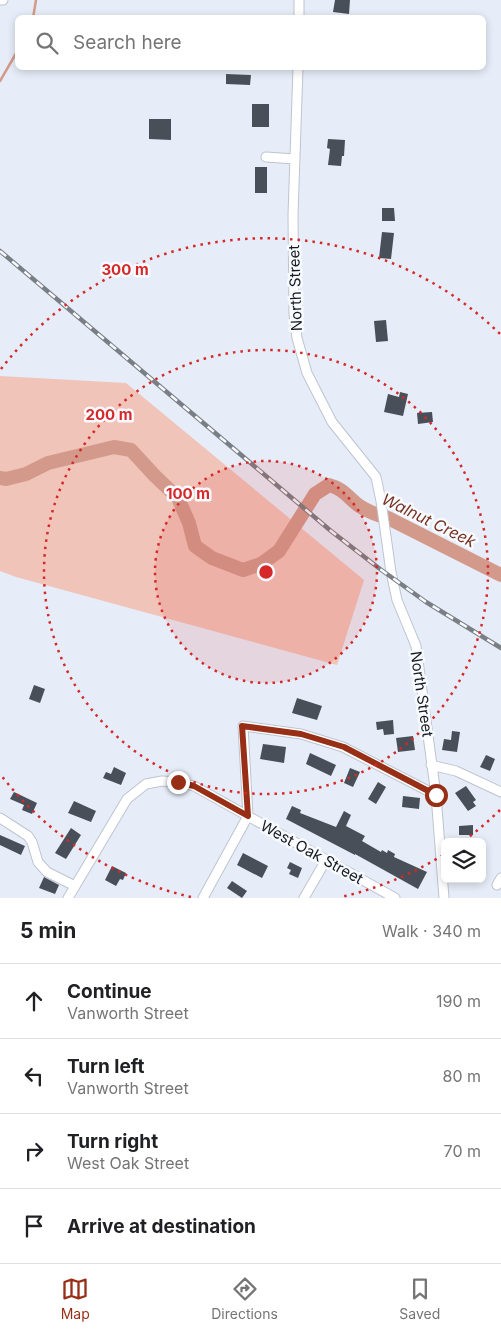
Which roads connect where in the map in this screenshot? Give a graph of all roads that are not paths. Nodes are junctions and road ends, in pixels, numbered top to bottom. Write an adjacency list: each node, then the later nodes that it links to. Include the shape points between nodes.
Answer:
1 (299, 0): 2 (street)
2 (299, 15)
3 (298, 70): 5 (street, North Street)
4 (266, 157): 5 (street)
5 (295, 159): 6 (street, North Street, via 294,314 297,338 307,373 332,422 376,477 397,600 416,646)
6 (431, 765): 7 (street, via 456,770); 8 (street, North Street)
7 (501, 792)
8 (436, 795): 9 (street, via 344,747 301,734 242,726); 17 (street, North Street)
9 (248, 816): 11 (street, West Oak Street); 12 (street, West Oak Street, via 194,786 162,781 146,784 127,799); 14 (street)
10 (0, 818): 12 (street, via 28,836 38,862 48,872)
11 (326, 860): 15 (street); 16 (street, West Oak Street)
12 (75, 886): 13 (street)
13 (68, 898)
14 (203, 898)
15 (304, 898)
16 (395, 898)
17 (444, 898)

